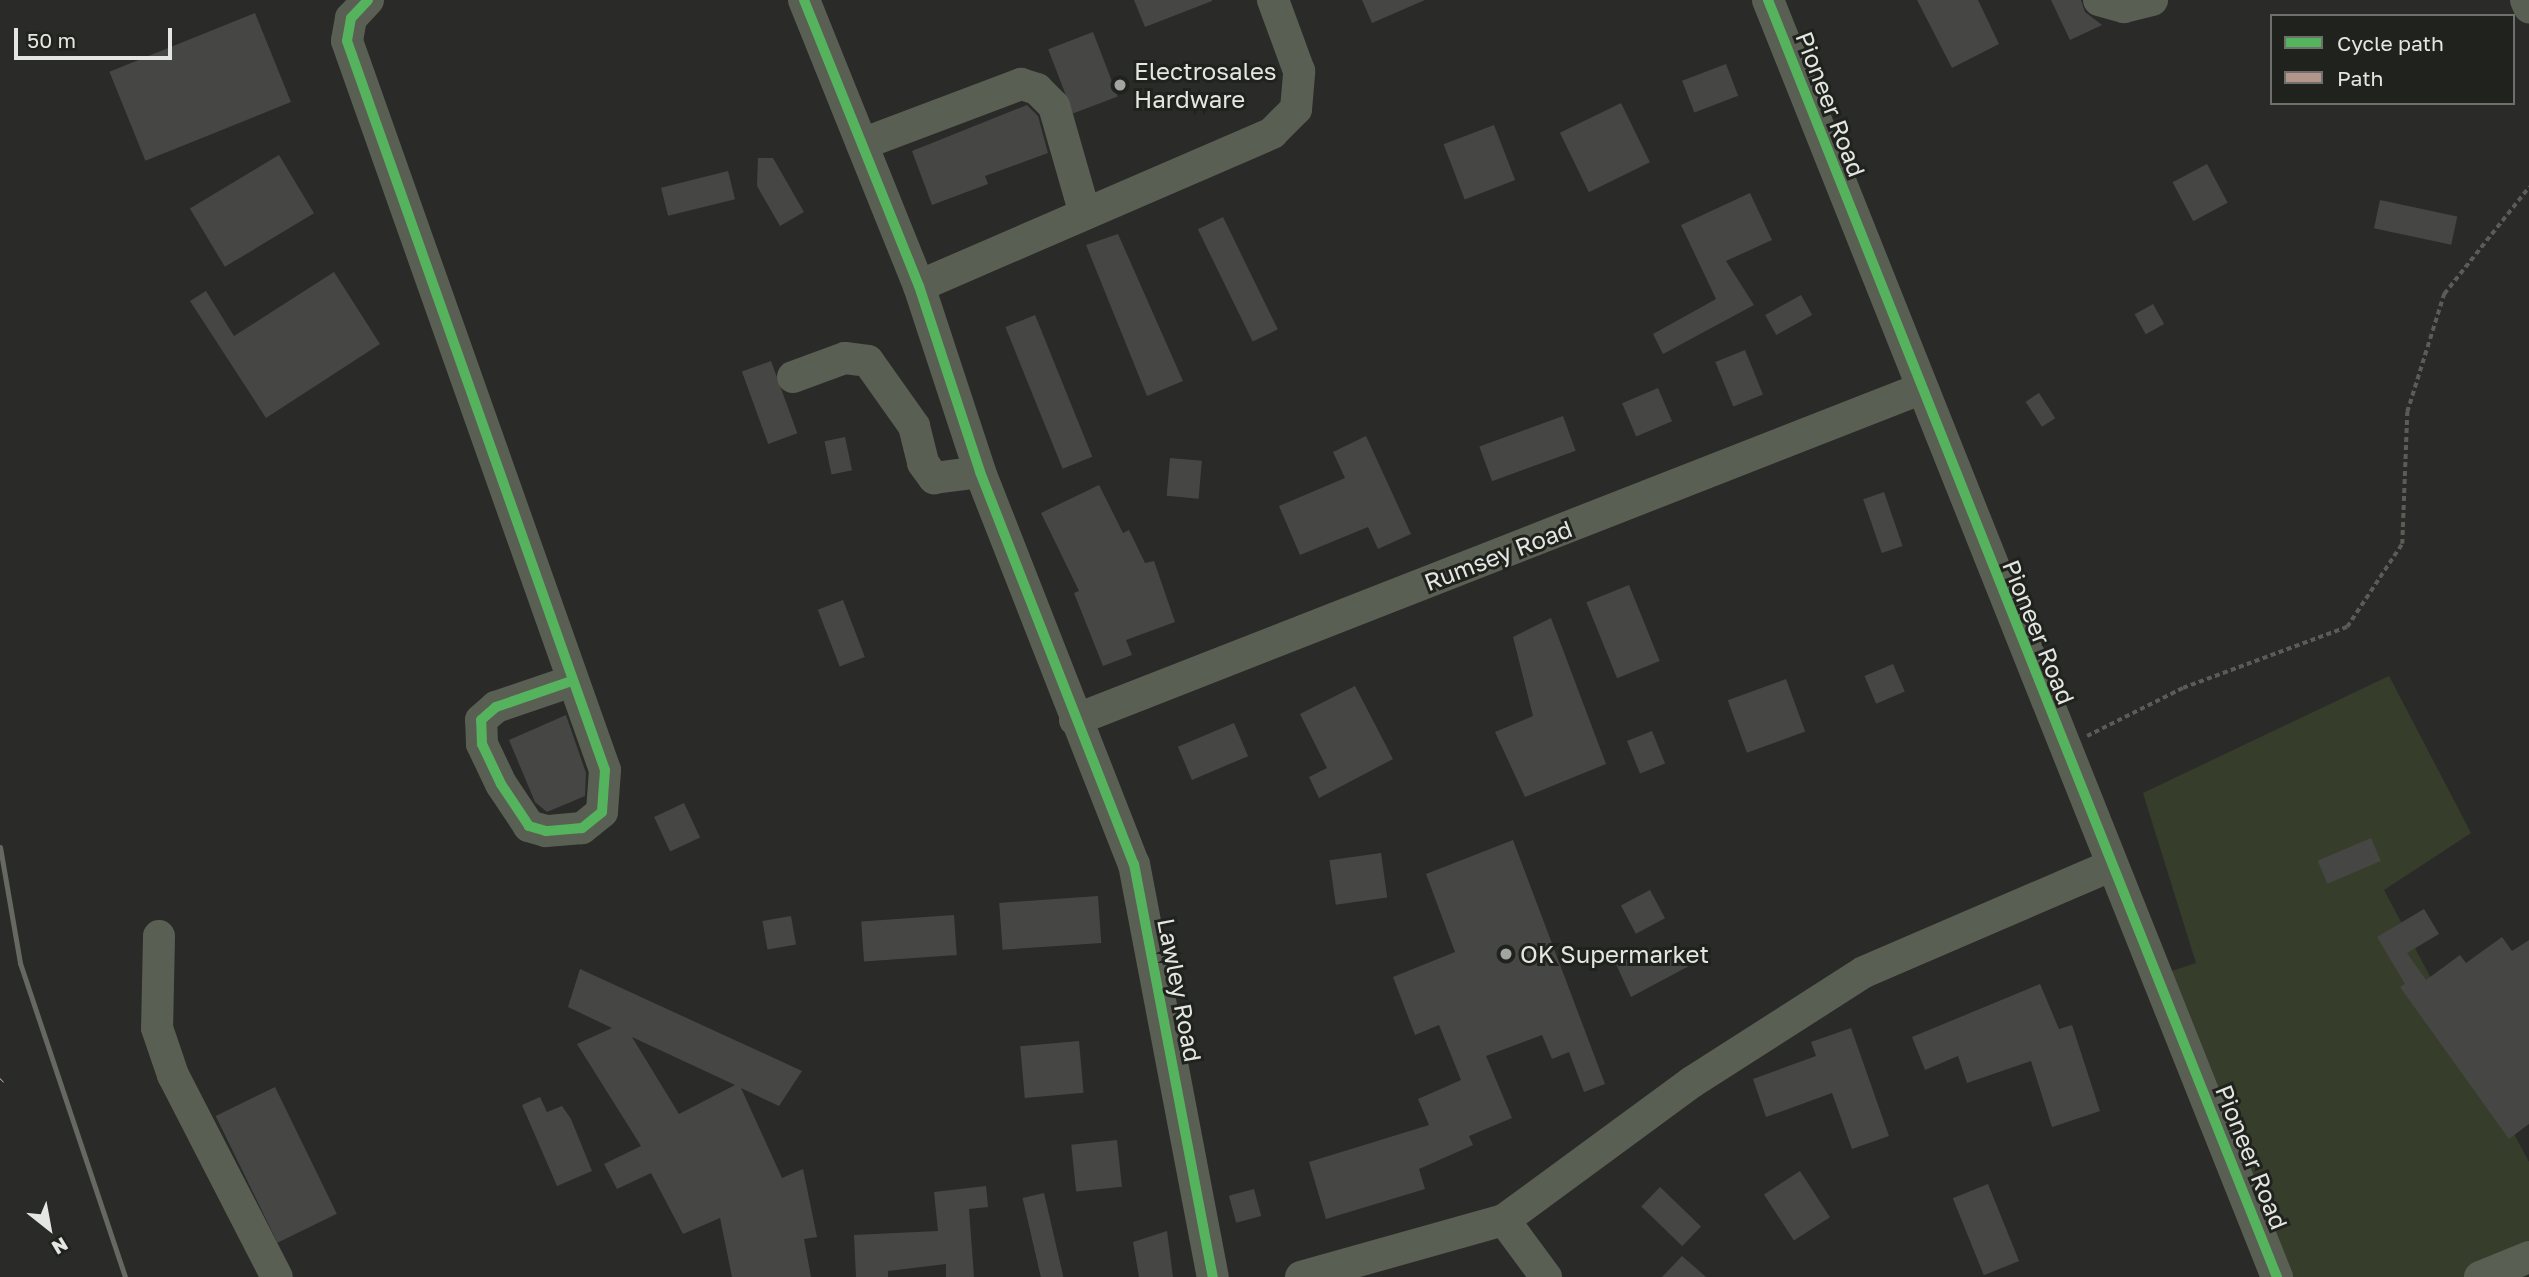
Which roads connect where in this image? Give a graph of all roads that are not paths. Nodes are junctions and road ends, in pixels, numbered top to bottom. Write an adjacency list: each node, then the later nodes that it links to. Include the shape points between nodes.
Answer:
1 (368, 0): 15 (street, via 351,18 347,41)
2 (804, 0): 9 (street, Lawley Road)
3 (1273, 0): 10 (street, via 1299,71 1296,110 1272,133)
4 (1768, 0): 13 (street, Pioneer Road)
5 (2099, 0): 6 (street, via 2124,7)
6 (2152, 0)
7 (2526, 0): 8 (street)
8 (2529, 7)
9 (862, 144): 10 (street, via 1021,84 1037,89 1054,106); 11 (street, Lawley Road)
10 (1085, 214): 11 (street)
11 (919, 286): 14 (street, Lawley Road)
12 (793, 377): 14 (street, via 845,358 868,361 914,426 923,463 934,478)
13 (1920, 389): 16 (street, Rumsey Road); 17 (street, Pioneer Road)
14 (980, 472): 16 (street, Lawley Road)
15 (572, 681): 15 (street, via 605,770 602,812 582,828 546,831 528,826 501,784 482,744 481,720 496,707)
16 (1075, 720): 22 (street, Lawley Road, via 1134,864)
17 (2110, 866): 19 (street, via 1864,972 1692,1082); 25 (street, Pioneer Road)
18 (159, 936): 21 (street, via 158,1028 173,1074)
19 (1504, 1220): 23 (street); 24 (street)
20 (2529, 1257): 26 (street)
21 (277, 1277)
22 (1213, 1277)
23 (1301, 1277)
24 (1546, 1277)
25 (2277, 1277)
26 (2480, 1277)

